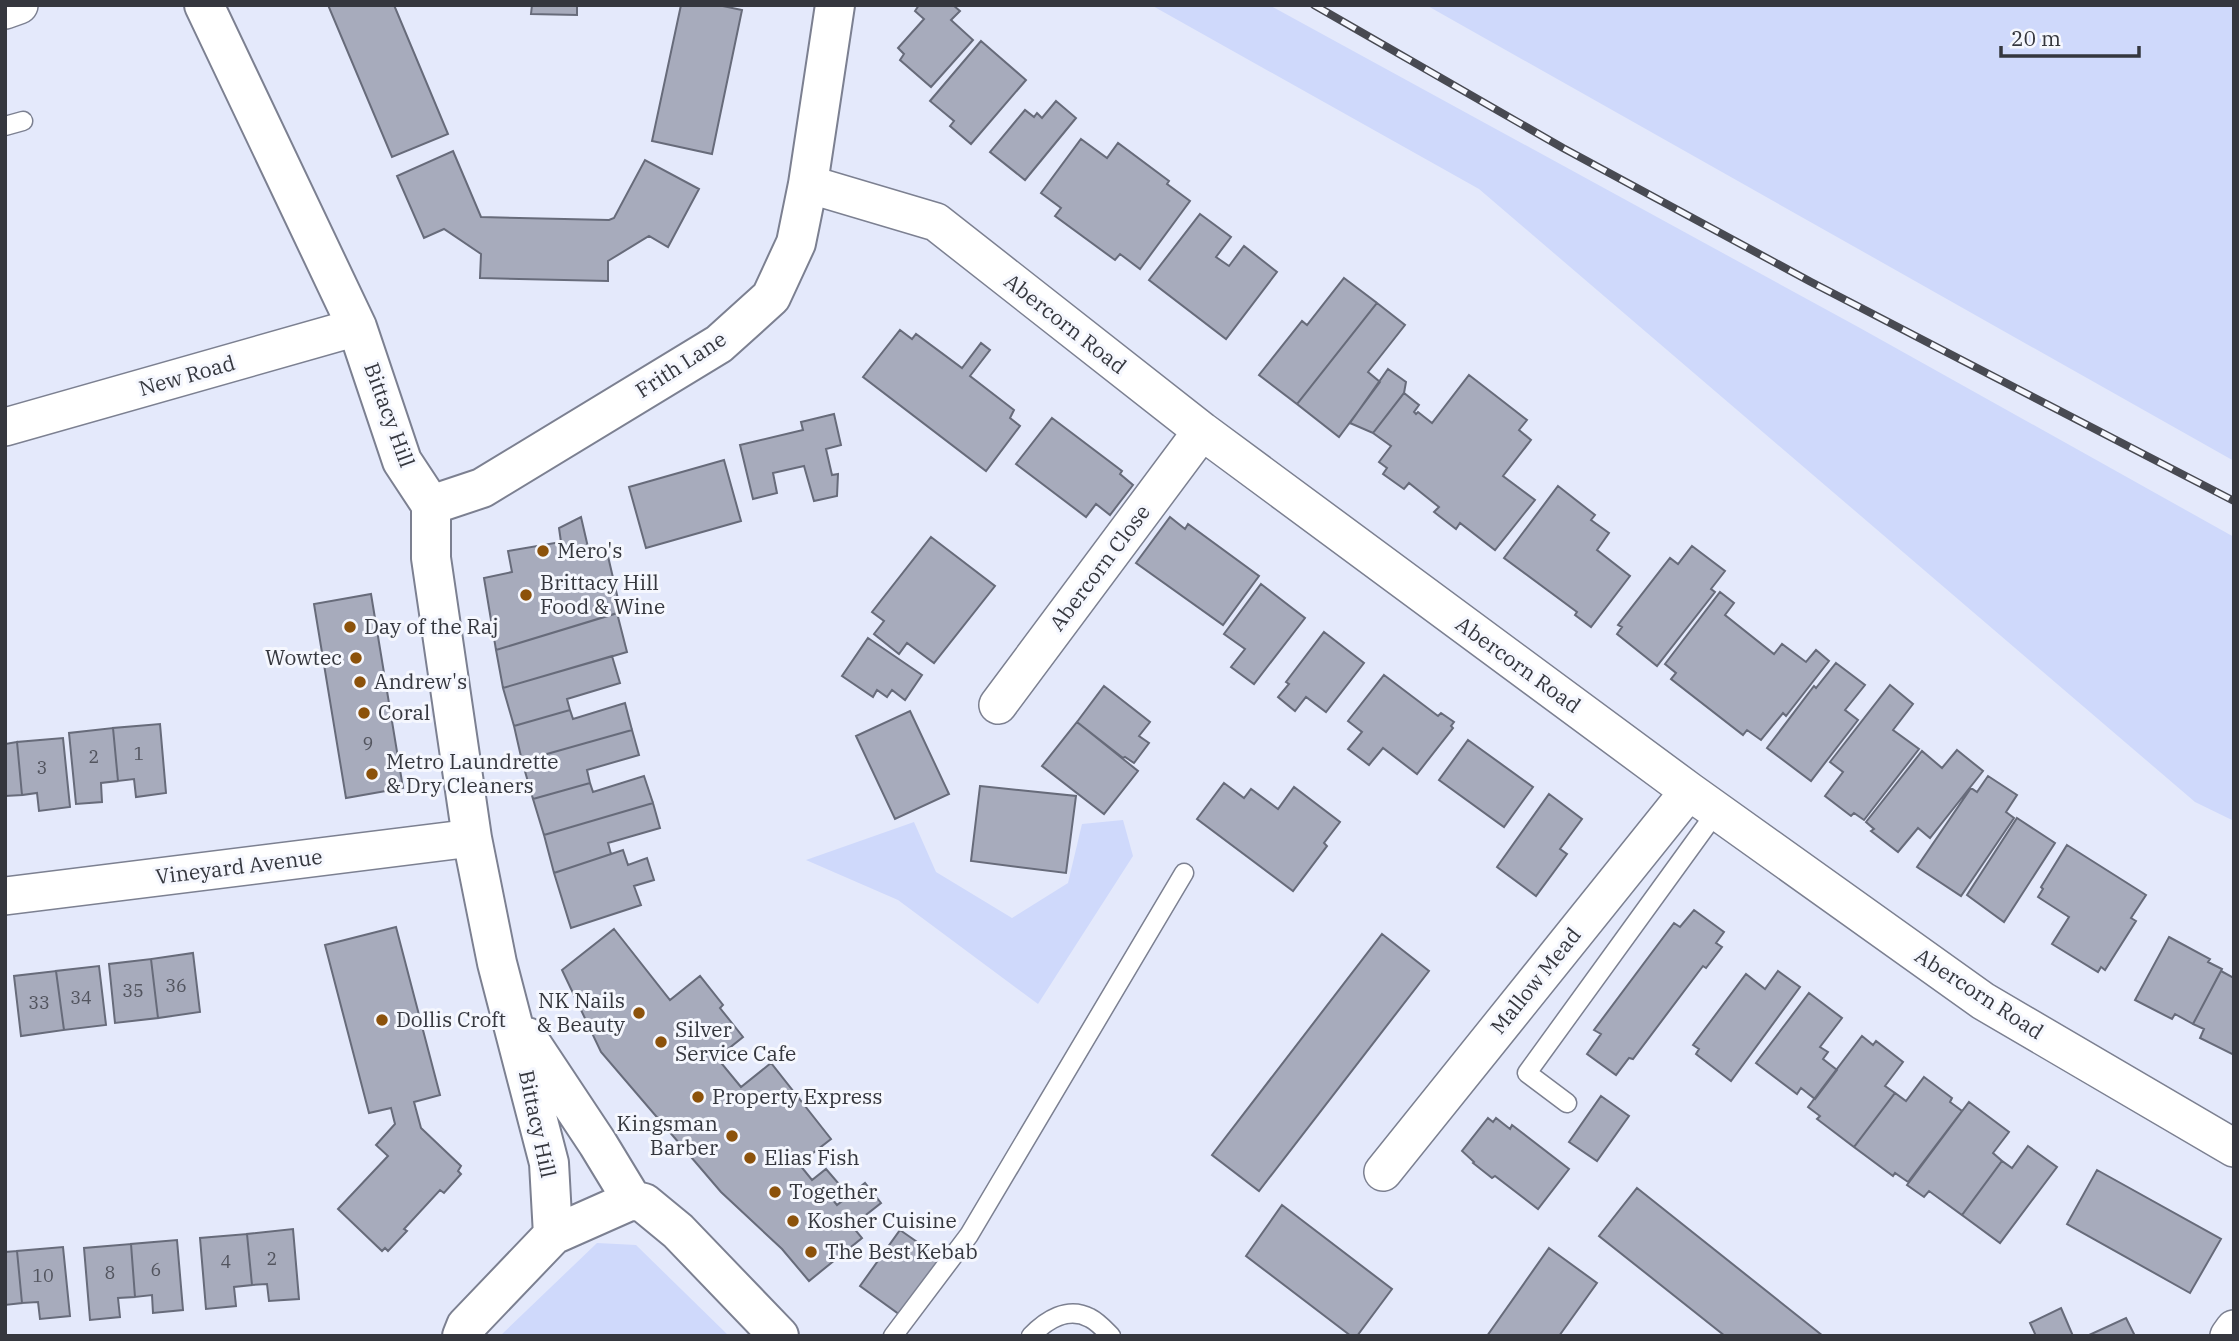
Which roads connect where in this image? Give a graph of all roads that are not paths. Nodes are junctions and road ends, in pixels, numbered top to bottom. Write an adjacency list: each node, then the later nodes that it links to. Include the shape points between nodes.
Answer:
1 (19, 5): 4 (street)
2 (204, 5): 6 (main road, Bittacy Hill)
3 (835, 5): 5 (main road, Frith Lane)
4 (5, 10)
5 (808, 184): 8 (street, Abercorn Road, via 936,222); 9 (main road, Frith Lane, via 796,243 771,297 719,344 482,488)
6 (357, 327): 7 (street, New Road); 9 (main road, Bittacy Hill, via 402,461)
7 (11, 425)
8 (1202, 431): 10 (street, Abercorn Close); 11 (street, Abercorn Road)
9 (431, 505): 12 (main road, Bittacy Hill, via 432,558)
10 (998, 705)
11 (1703, 801): 16 (lane, via 1527,1073); 17 (street, Abercorn Road, via 1983,1001); 18 (street, Mallow Mead)
12 (472, 838): 14 (street, Vineyard Avenue); 15 (main road, Bittacy Hill)
13 (1184, 873): 24 (lane, via 969,1236)
14 (5, 896)
15 (512, 1015): 19 (main road, Bittacy Hill); 20 (main road, Bittacy Hill, via 549,1163)
16 (1567, 1103)
17 (2234, 1148)
18 (1384, 1172)
19 (632, 1200): 20 (main road); 23 (main road, via 644,1203 678,1231)
20 (552, 1235): 22 (main road, via 466,1326)
21 (2234, 1329): 27 (street)
22 (462, 1336)
23 (779, 1336)
24 (893, 1336)
25 (1031, 1336): 26 (lane, via 1044,1322 1068,1313 1090,1317)
26 (1111, 1336)
27 (2229, 1336)

